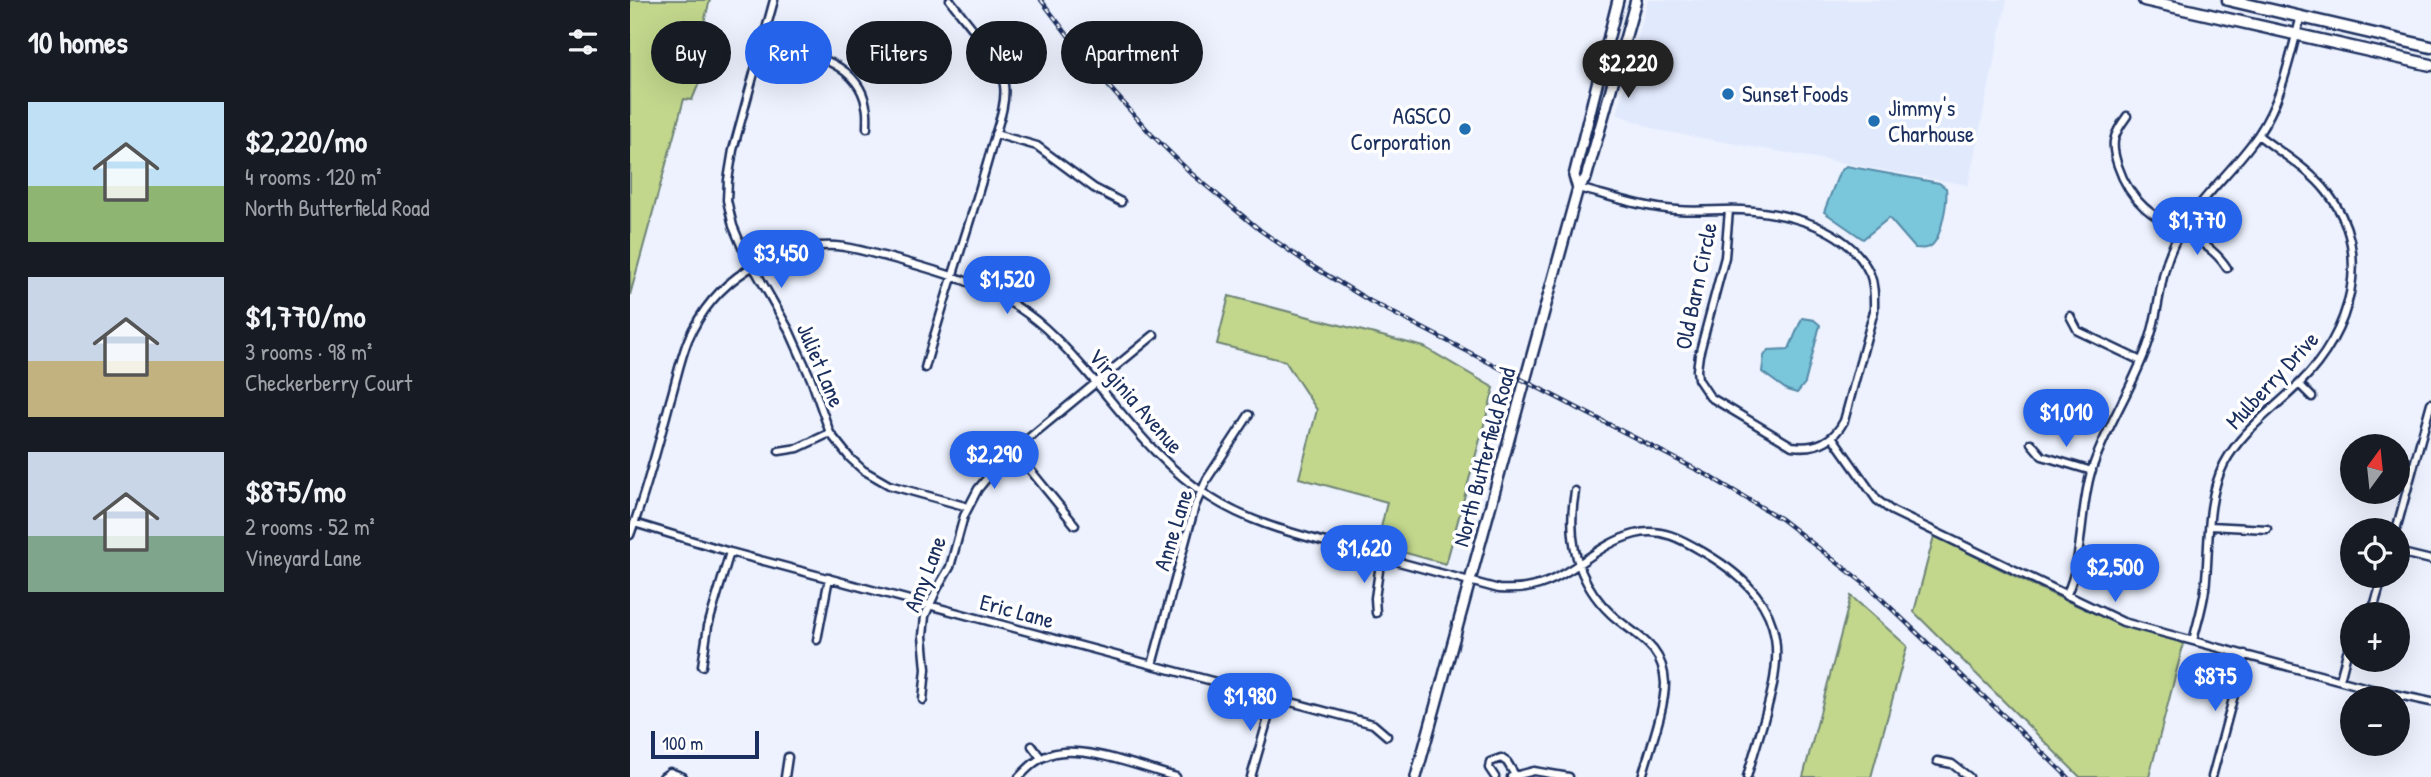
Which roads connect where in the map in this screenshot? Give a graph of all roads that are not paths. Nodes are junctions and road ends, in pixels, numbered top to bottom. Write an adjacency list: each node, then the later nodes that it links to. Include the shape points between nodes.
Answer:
1 (774, 0): 8 (street, Juliet Lane)
2 (950, 0): 20 (street, via 1001,74 1004,97)
3 (1618, 0): 13 (main road, North Butterfield Road)
4 (1636, 0): 10 (main road, North Butterfield Road)
5 (2144, 0): 9 (main road)
6 (2228, 0): 7 (main road)
7 (2301, 16): 9 (street); 11 (main road)
8 (768, 21)
9 (2296, 33): 15 (main road); 21 (street, via 2281,88)
10 (1625, 40): 13 (main road); 19 (main road, North Butterfield Road)
11 (2431, 47)
12 (1636, 50): 19 (main road, via 1625,62)
13 (1603, 59): 22 (main road, North Butterfield Road, via 1574,176)
14 (832, 63): 18 (street, via 861,92)
15 (2431, 65)
16 (751, 84): 26 (street, Juliet Lane, via 733,150 727,200 733,226)
17 (2127, 116): 25 (street, via 2113,140 2120,173 2142,206)
18 (867, 128)
19 (1600, 129): 22 (main road, North Butterfield Road, via 1586,178)
20 (995, 134): 23 (street, via 1037,146); 28 (street)
21 (2258, 135): 25 (street); 34 (street, Mulberry Drive, via 2328,194 2351,246 2350,290 2337,334)
22 (1578, 188): 24 (street, Old Barn Circle, via 1652,207); 59 (main road, North Butterfield Road)
23 (1121, 202)
24 (1730, 211): 39 (street, Old Barn Circle, via 1725,257 1699,355 1698,379 1710,397 1793,446 1815,447); 39 (street, Old Barn Circle, via 1800,220 1833,234 1847,243 1871,276 1874,312 1844,421)
25 (2181, 232): 27 (street, via 2217,253); 31 (street, via 2168,260)
26 (752, 266): 28 (street, Virginia Avenue, via 790,250 835,246); 38 (street, Juliet Lane, via 789,330); 48 (street, Virginia Avenue, via 717,295 688,340)
27 (2227, 268)
28 (952, 275): 32 (street); 33 (street, Virginia Avenue, via 995,294 1041,324)
29 (2070, 316): 31 (street, via 2078,331)
30 (1154, 335): 33 (street, Amy Lane)
31 (2141, 361): 43 (street)
32 (925, 368)
33 (1096, 383): 41 (street, Amy Lane); 44 (street, Virginia Avenue, via 1167,465)
34 (2299, 384): 35 (street); 50 (street, Mulberry Drive, via 2232,450 2217,483)
35 (2312, 397)
36 (2431, 403): 47 (street)
37 (1249, 415): 44 (street, Anne Lane)
38 (830, 433): 42 (street); 46 (street, Juliet Lane, via 850,458 877,479)
39 (1832, 438): 60 (street, via 1877,500 1892,511)
40 (2031, 443): 43 (street, via 2042,456)
41 (1014, 450): 46 (street, Amy Lane, via 988,475); 49 (street)
42 (779, 451)
43 (2092, 471): 60 (street, via 2076,568)
44 (1201, 491): 55 (street, Virginia Avenue, via 1264,524); 66 (street, Anne Lane)
45 (1575, 491): 57 (street, via 1571,533)
46 (968, 507): 61 (street, Amy Lane, via 950,567)
47 (2399, 518)
48 (634, 523): 52 (street, Virginia Avenue); 53 (street, Eric Lane)
49 (1075, 525)
50 (2210, 526): 51 (street); 64 (street, Mulberry Drive, via 2204,598)
51 (2267, 528)
52 (630, 535)
53 (730, 552): 58 (street, Eric Lane); 67 (street, via 708,626)
54 (2410, 555): 56 (street)
55 (1381, 557): 59 (street, Virginia Avenue); 62 (street)
56 (2431, 560)
57 (1579, 566): 59 (street, Virginia Avenue, via 1556,579 1515,590); 88 (street, via 1602,605 1653,647 1663,672 1664,696); 89 (street, Virginia Avenue, via 1625,537 1654,532 1681,539 1724,564 1752,588 1773,628 1777,660)
58 (829, 578): 61 (street, Eric Lane); 63 (street)
59 (1471, 581): 85 (main road, North Butterfield Road)
60 (2066, 596): 64 (street, via 2123,622)
61 (929, 605): 66 (street, Eric Lane); 71 (street, Amy Lane, via 924,622)
62 (1377, 613)
63 (817, 640)
64 (2193, 640): 65 (street)
65 (2245, 654): 69 (street); 91 (street)
66 (1152, 665): 70 (street, Eric Lane)
67 (702, 666)
68 (2342, 672): 69 (street)
69 (2340, 680): 72 (street)
70 (1274, 698): 73 (street, Eric Lane, via 1373,724); 84 (street)
71 (923, 700)
72 (2431, 702)
73 (1387, 736)
74 (1032, 746): 76 (street)
75 (788, 757): 81 (street)
76 (1041, 758): 82 (street); 83 (street, via 1080,752)
77 (1937, 761): 90 (street, via 1952,764)
78 (1513, 776): 86 (street, via 1507,762 1496,758 1489,768); 87 (street, via 1541,771)
79 (663, 777): 80 (street, via 670,772)
80 (683, 777)
81 (785, 777)
82 (1019, 777)
83 (1176, 777)
84 (1251, 777)
85 (1416, 777)
86 (1495, 777)
87 (1569, 777)
88 (1642, 777)
89 (1747, 777)
90 (1969, 777)
91 (2212, 777)

